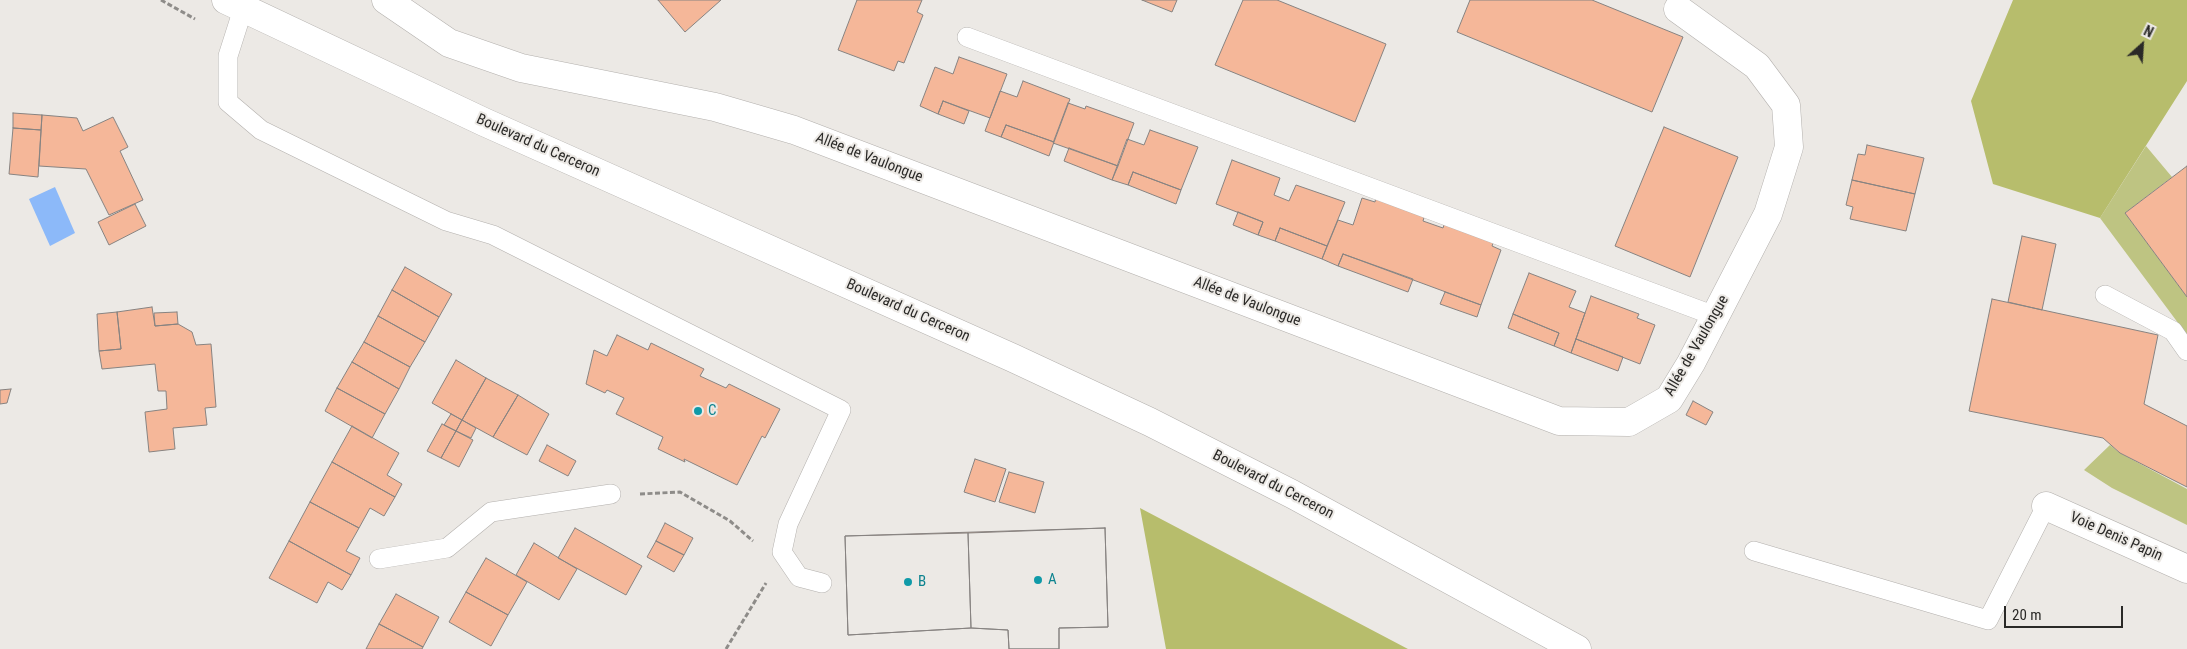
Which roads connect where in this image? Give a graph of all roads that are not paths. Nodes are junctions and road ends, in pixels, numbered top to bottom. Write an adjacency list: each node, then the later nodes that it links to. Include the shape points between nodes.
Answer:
1 (386, 0): 6 (street, Allée de Vaulongue, via 449,43 521,68 715,106 794,130 1559,421 1629,422 1669,399)
2 (234, 4): 13 (lane, via 228,56 228,102 261,130 446,221 494,235 841,410 788,524 782,552 799,577); 14 (street, Boulevard du Cerceron, via 484,122 1150,422 1292,494)
3 (1678, 9): 6 (street, Allée de Vaulongue, via 1757,66 1786,105 1789,147 1768,214)
4 (967, 37): 6 (lane)
5 (2105, 296): 7 (lane, via 2173,331)
6 (1715, 316)
7 (2187, 351)
8 (611, 494): 11 (lane, via 491,512 447,548)
9 (2046, 506): 10 (lane, via 1988,620); 12 (street, Voie Denis Papin)
10 (1754, 551)
11 (379, 559)
12 (2187, 569)
13 (822, 583)
14 (1577, 649)

